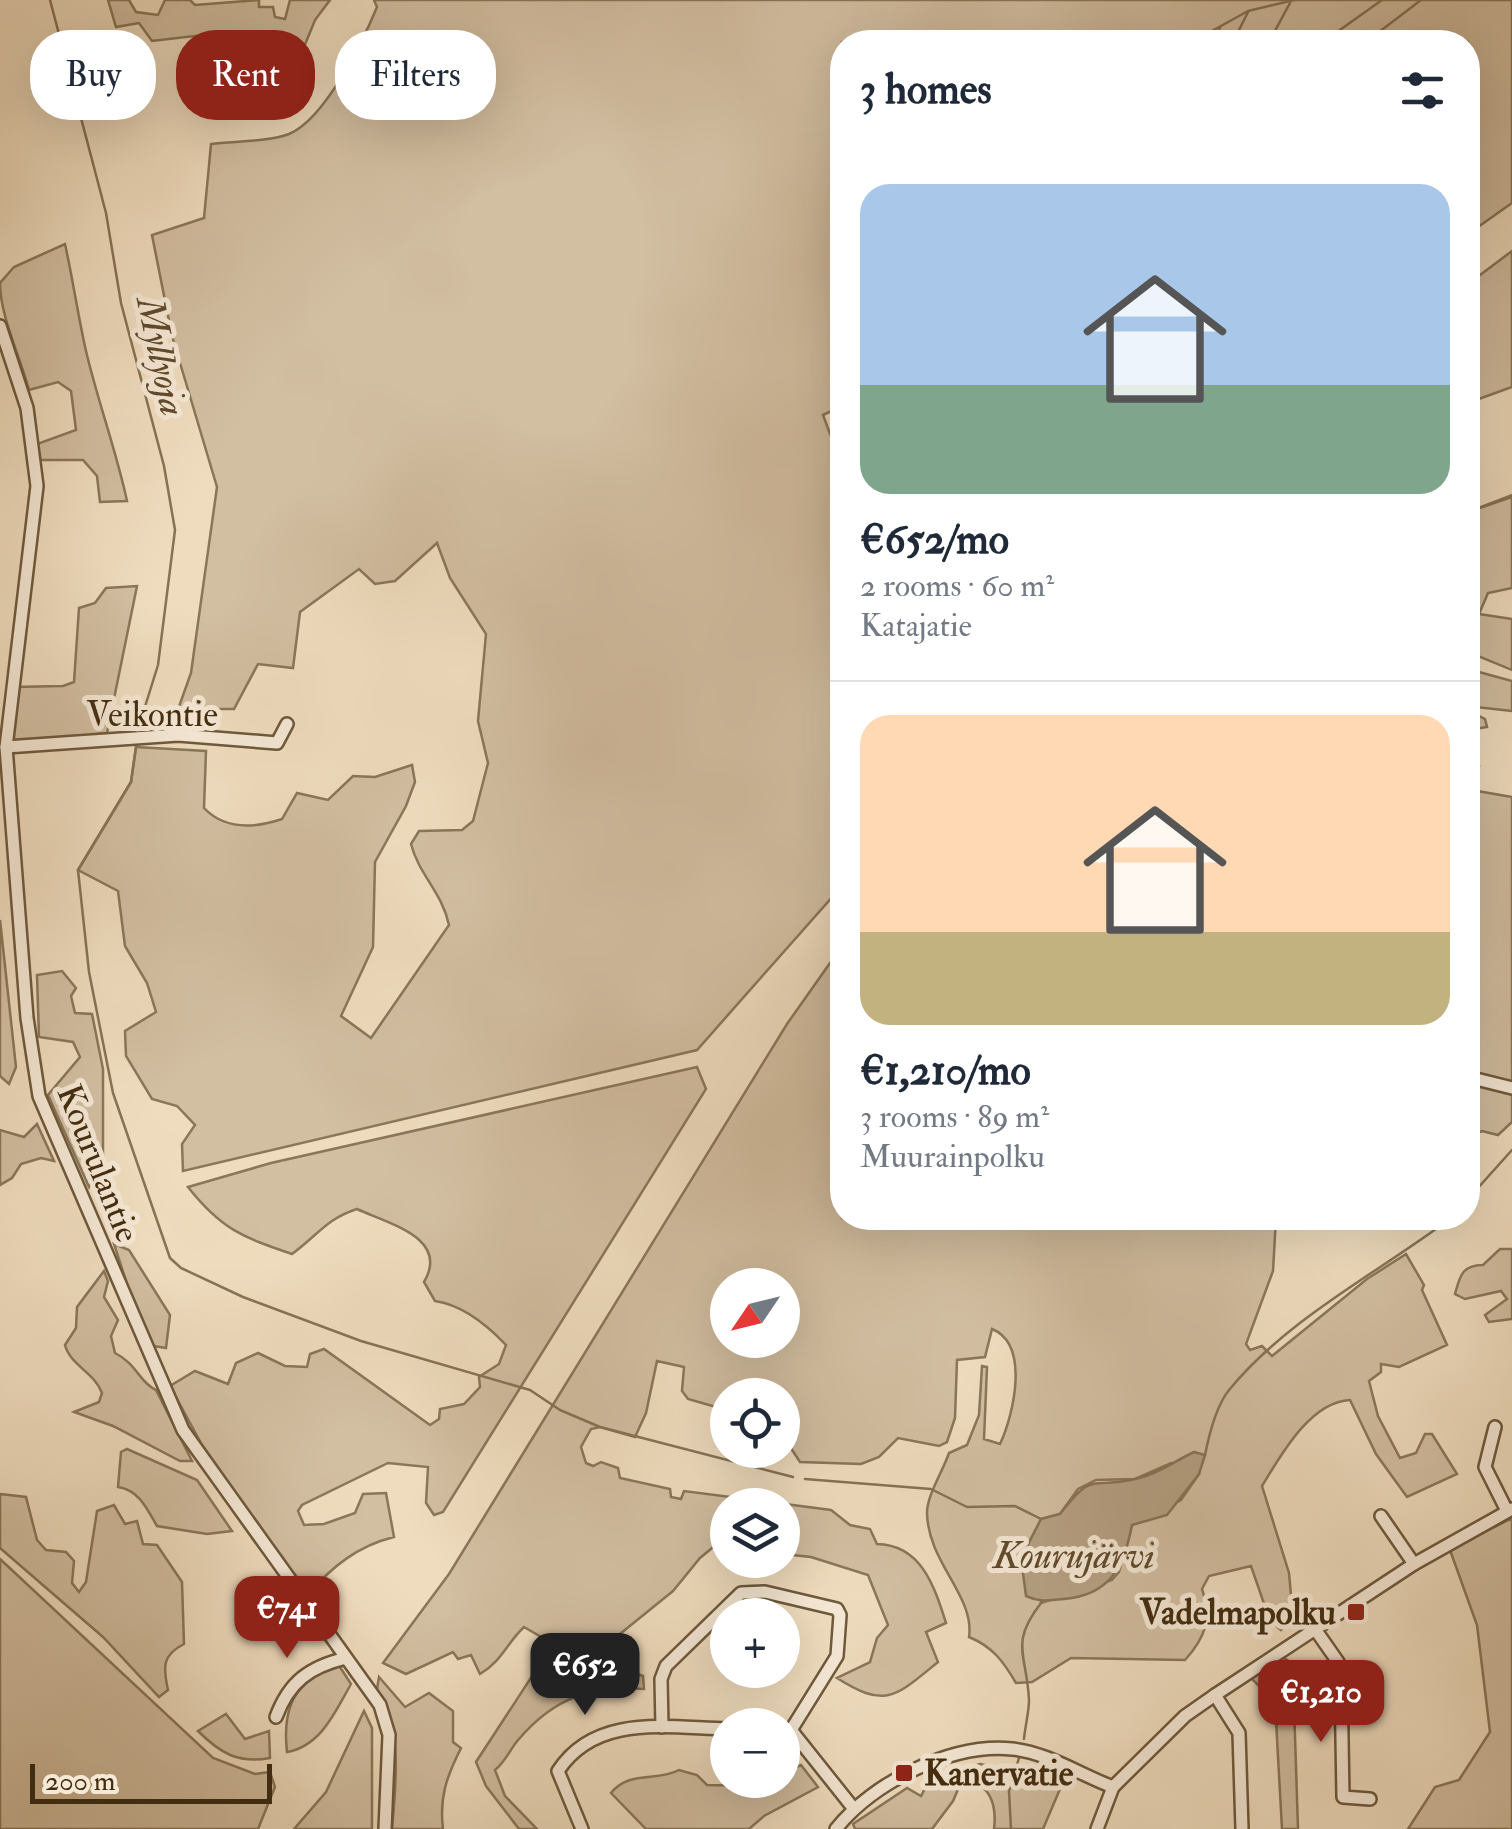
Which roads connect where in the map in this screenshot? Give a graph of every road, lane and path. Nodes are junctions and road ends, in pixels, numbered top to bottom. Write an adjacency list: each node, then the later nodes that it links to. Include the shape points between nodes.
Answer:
1 (0, 326): 3 (street, Kourulantie, via 27,408 38,486)
2 (287, 724): 3 (street, Veikontie, via 277,743 178,735)
3 (6, 747): 4 (street, Kourulantie)
4 (6, 840): 12 (street, Kourulantie, via 44,1108 183,1430)
5 (1480, 1080): 6 (street)
6 (1512, 1088)
7 (1494, 1427): 8 (street, via 1485,1468)
8 (1510, 1510): 10 (street)
9 (1381, 1516): 10 (street)
10 (1414, 1564): 11 (street)
11 (1315, 1630): 13 (street); 20 (street, via 1338,1662 1341,1680 1342,1797)
12 (346, 1658): 15 (street, via 305,1673 285,1693); 22 (street, Kourulantie, via 386,1720)
13 (1215, 1695): 19 (street); 26 (street, via 1239,1733)
14 (800, 1711): 16 (street, via 837,1656 840,1614 750,1591 666,1666)
15 (276, 1717)
16 (662, 1728): 17 (street); 23 (street, via 614,1728 561,1765 560,1782)
17 (710, 1729)
18 (800, 1745): 21 (street)
19 (1112, 1787): 21 (street, via 1029,1753 972,1750 919,1770); 25 (street)
20 (1370, 1799)
21 (854, 1808): 24 (street)
22 (385, 1829)
23 (582, 1829)
24 (836, 1829)
25 (1098, 1829)
26 (1242, 1829)

